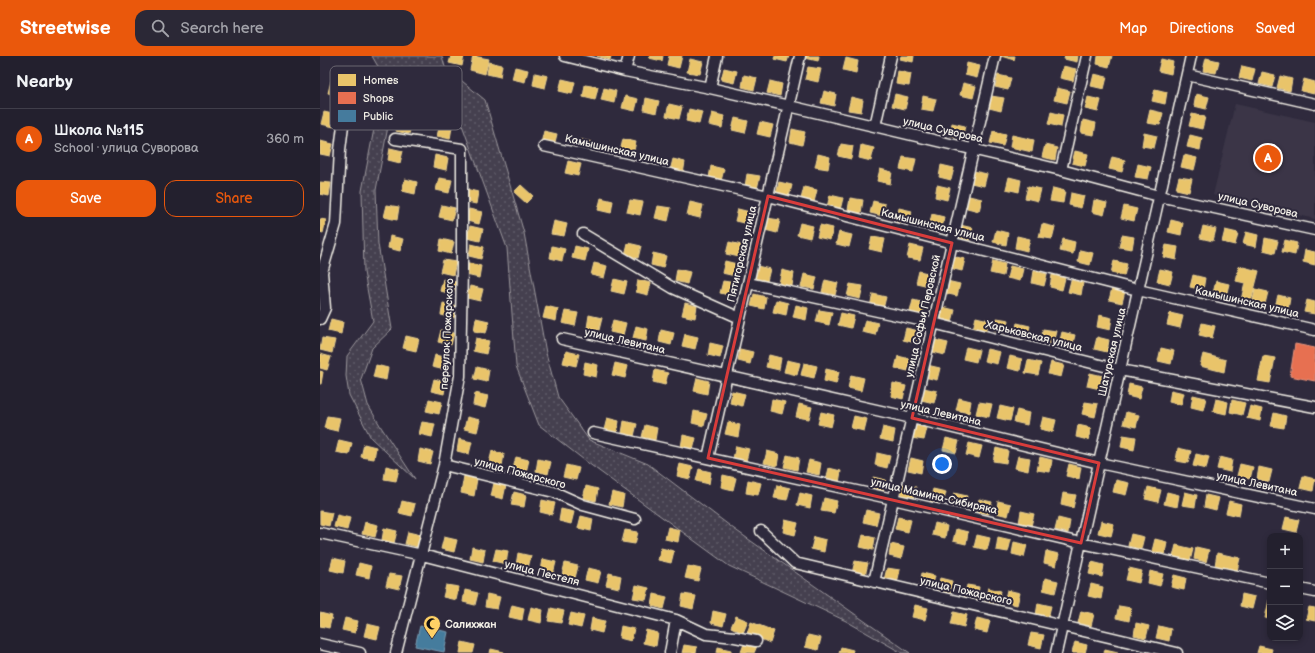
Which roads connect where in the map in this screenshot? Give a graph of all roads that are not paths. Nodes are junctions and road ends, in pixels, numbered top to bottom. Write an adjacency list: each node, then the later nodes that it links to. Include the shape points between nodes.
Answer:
1 (565, 56): 9 (street, улица Суворова)
2 (629, 56): 9 (street)
3 (717, 56): 11 (street)
4 (800, 56): 13 (street, Пятигорская улица)
5 (891, 56): 14 (street)
6 (995, 56): 18 (street, улица Софьи Перовской)
7 (1086, 56): 19 (street)
8 (1191, 56): 10 (street, Шатурская улица)
9 (625, 71): 11 (street, улица Суворова)
10 (1187, 75): 12 (street); 21 (street, Шатурская улица)
11 (710, 88): 13 (street, улица Суворова)
12 (1315, 104)
13 (789, 106): 14 (street, улица Суворова); 20 (street, Пятигорская улица)
14 (875, 126): 18 (street, улица Суворова)
15 (342, 130): 28 (street, via 336,224 322,272 325,308)
16 (395, 139): 39 (street, переулок Пожарского, via 462,149 460,376)
17 (544, 146): 20 (street, Камышинская улица)
18 (974, 149): 19 (street, улица Суворова); 24 (street, улица Софьи Перовской)
19 (1061, 170): 21 (street, улица Суворова)
20 (768, 196): 24 (street, Камышинская улица); 25 (street, Пятигорская улица)
21 (1160, 196): 22 (street, улица Суворова); 26 (street, Шатурская улица)
22 (1315, 230)
23 (583, 234): 27 (street, via 673,288)
24 (952, 243): 26 (street, Камышинская улица); 29 (street, улица Софьи Перовской)
25 (748, 283): 27 (street, Пятигорская улица); 29 (street, Харьковская улица)
26 (1138, 290): 30 (street, Камышинская улица); 32 (street, Шатурская улица)
27 (740, 318): 33 (street, Пятигорская улица)
28 (320, 319)
29 (933, 323): 32 (street, Харьковская улица); 35 (street, улица Софьи Перовской)
30 (1315, 330)
31 (562, 339): 33 (street, улица Левитана)
32 (1120, 370): 34 (street, Харьковская улица); 38 (street, Шатурская улица)
33 (726, 376): 35 (street, улица Левитана); 37 (street, Пятигорская улица)
34 (1315, 407)
35 (912, 418): 38 (street, улица Левитана); 40 (street, улица Софьи Перовской)
36 (593, 433): 37 (street, улица Мамина-Сибиряка)
37 (708, 458): 40 (street, улица Мамина-Сибиряка)
38 (1099, 463): 41 (street, улица Левитана); 45 (street, Шатурская улица)
39 (444, 465): 42 (street, улица Пожарского, via 554,492 583,505); 46 (street, переулок Пожарского)
40 (893, 499): 45 (street, улица Мамина-Сибиряка); 47 (street, улица Софьи Перовской)
41 (1315, 509)
42 (635, 519)
43 (761, 531): 47 (street, улица Пожарского, via 795,563)
44 (320, 534): 46 (street, улица Пестеля)
45 (1081, 543): 48 (street, улица Мамина-Сибиряка); 52 (street, Шатурская улица)
46 (422, 555): 51 (street, улица Пестеля); 57 (street, переулок Пожарского)
47 (874, 582): 52 (street, улица Пожарского)
48 (1267, 582)
49 (1303, 590): 50 (street)
50 (1315, 592)
51 (676, 620): 53 (street, улица Пестеля, via 706,634); 58 (street)
52 (1062, 625): 59 (street, Шатурская улица); 60 (street, улица Пожарского)
53 (756, 641)
54 (320, 644): 55 (street)
55 (333, 650): 56 (street)
56 (360, 653)
57 (396, 653)
58 (670, 653)
59 (1056, 653)
60 (1177, 653)

